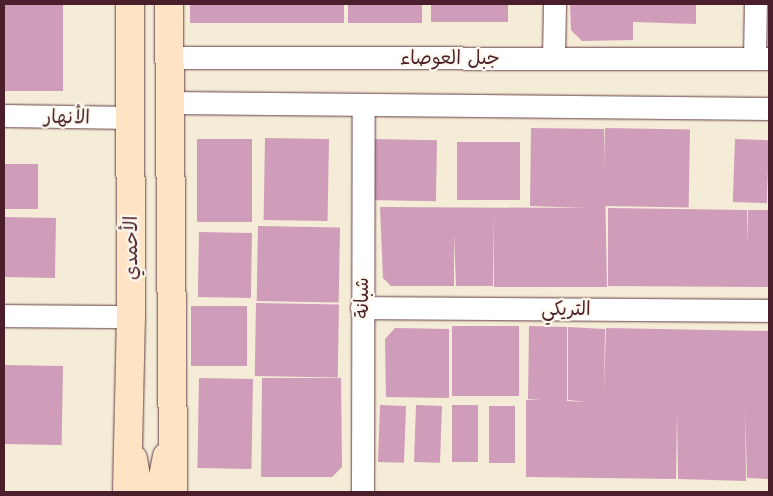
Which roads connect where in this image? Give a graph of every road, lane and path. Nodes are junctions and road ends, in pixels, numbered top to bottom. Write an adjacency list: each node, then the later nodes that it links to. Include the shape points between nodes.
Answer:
1 (130, 4): 6 (street, الأحمدي)
2 (169, 4): 7 (street)
3 (555, 4): 5 (street)
4 (756, 4): 8 (street)
5 (554, 57): 7 (street, جبل العوصاء); 8 (street, جبل العوصاء)
6 (131, 58): 7 (street, جبل العوصاء); 12 (street, الأحمدي)
7 (169, 58): 9 (street)
8 (762, 59)
9 (170, 103): 10 (street); 12 (street); 19 (street)
10 (364, 105): 11 (street); 14 (street, شبانة)
11 (769, 110)
12 (131, 111): 13 (street, الأنهار); 17 (street, الأحمدي)
13 (4, 116)
14 (362, 308): 15 (street, التريكي); 22 (street, شبانة)
15 (769, 311)
16 (4, 316): 17 (street)
17 (131, 317): 18 (street, الأحمدي)
18 (128, 430): 19 (street, via 138,486 161,487); 20 (street, الأحمدي)
19 (172, 430): 21 (street)
20 (127, 492)
21 (173, 492)
22 (363, 492)

